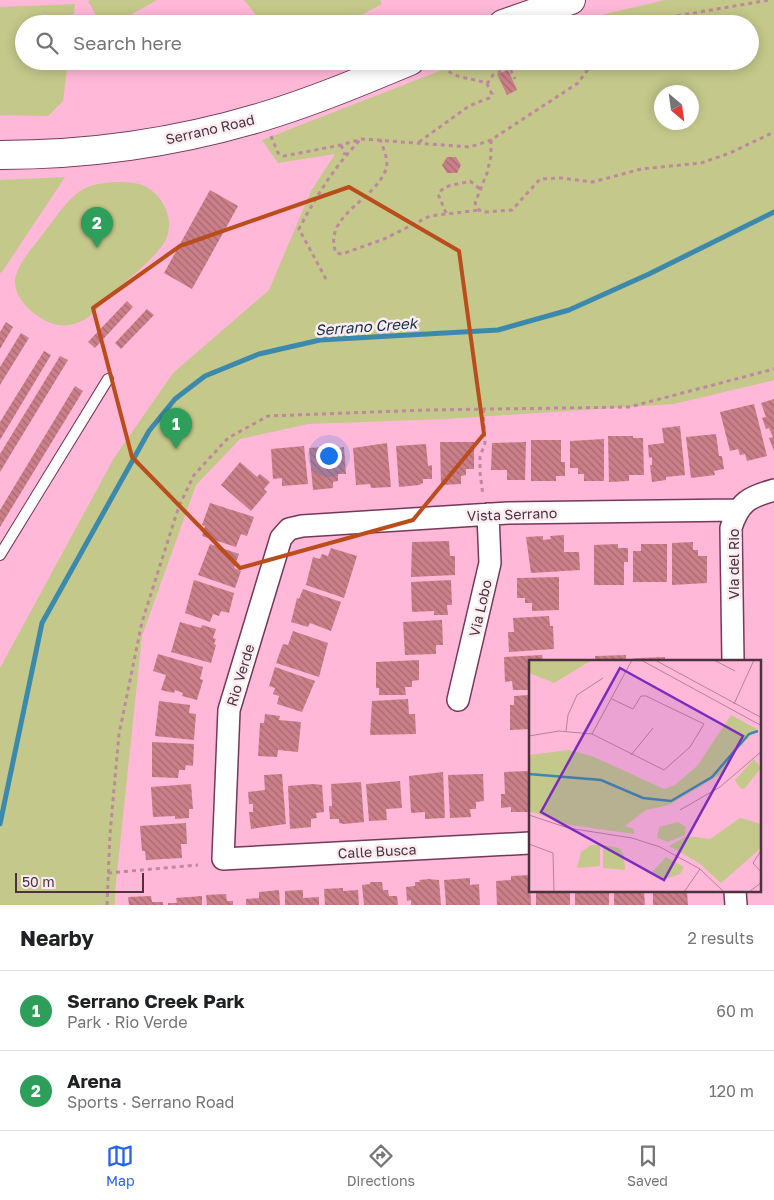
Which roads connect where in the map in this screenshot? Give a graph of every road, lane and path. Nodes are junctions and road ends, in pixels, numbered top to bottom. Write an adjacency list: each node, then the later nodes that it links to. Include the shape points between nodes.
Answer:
1 (571, 0): 3 (street)
2 (769, 0): 4 (path)
3 (528, 15)
4 (682, 15)
5 (388, 70): 12 (street, Serrano Road)
6 (447, 70): 11 (path)
7 (503, 70): 11 (path, via 493,75)
8 (510, 70): 10 (path)
9 (587, 70): 16 (path, via 578,83)
10 (515, 79)
11 (487, 84): 17 (path, via 492,94 489,98 469,106)
12 (265, 116): 18 (path, via 278,153 284,156); 19 (street, Serrano Road, via 108,149)
13 (774, 132): 22 (path, via 701,163 640,169 593,182 540,179 512,210)
14 (362, 139): 15 (path); 18 (path); 20 (path)
15 (380, 140): 17 (path); 23 (path, via 386,169 376,186 336,224 332,243 336,253 367,246 430,216)
16 (491, 140): 17 (path, via 470,147); 21 (path, via 488,173)
17 (418, 143)
18 (341, 146): 20 (path)
19 (0, 155)
20 (345, 155): 24 (path, via 299,229)
21 (480, 188): 22 (path, via 475,203); 23 (path, via 470,181 441,190 439,200)
22 (479, 210): 23 (path)
23 (446, 213)
24 (326, 279)
25 (108, 380): 31 (lane)
26 (483, 409): 28 (path, via 485,443 480,457 480,472)
27 (774, 490): 29 (street, Via del Rio, via 746,501)
28 (486, 505): 29 (street, Vista Serrano); 30 (street, Vista Serrano); 33 (street, Via Lobo, via 490,563)
29 (736, 510): 32 (street, Via del Rio, via 731,528)
30 (288, 529): 35 (street, Rio Verde, via 282,538 229,710)
31 (0, 555)
32 (733, 660)
33 (458, 700)
34 (529, 843): 35 (street, Calle Busca)
35 (223, 859)
36 (198, 865): 37 (path)
37 (108, 873)
38 (736, 892): 39 (street)
39 (736, 905)

